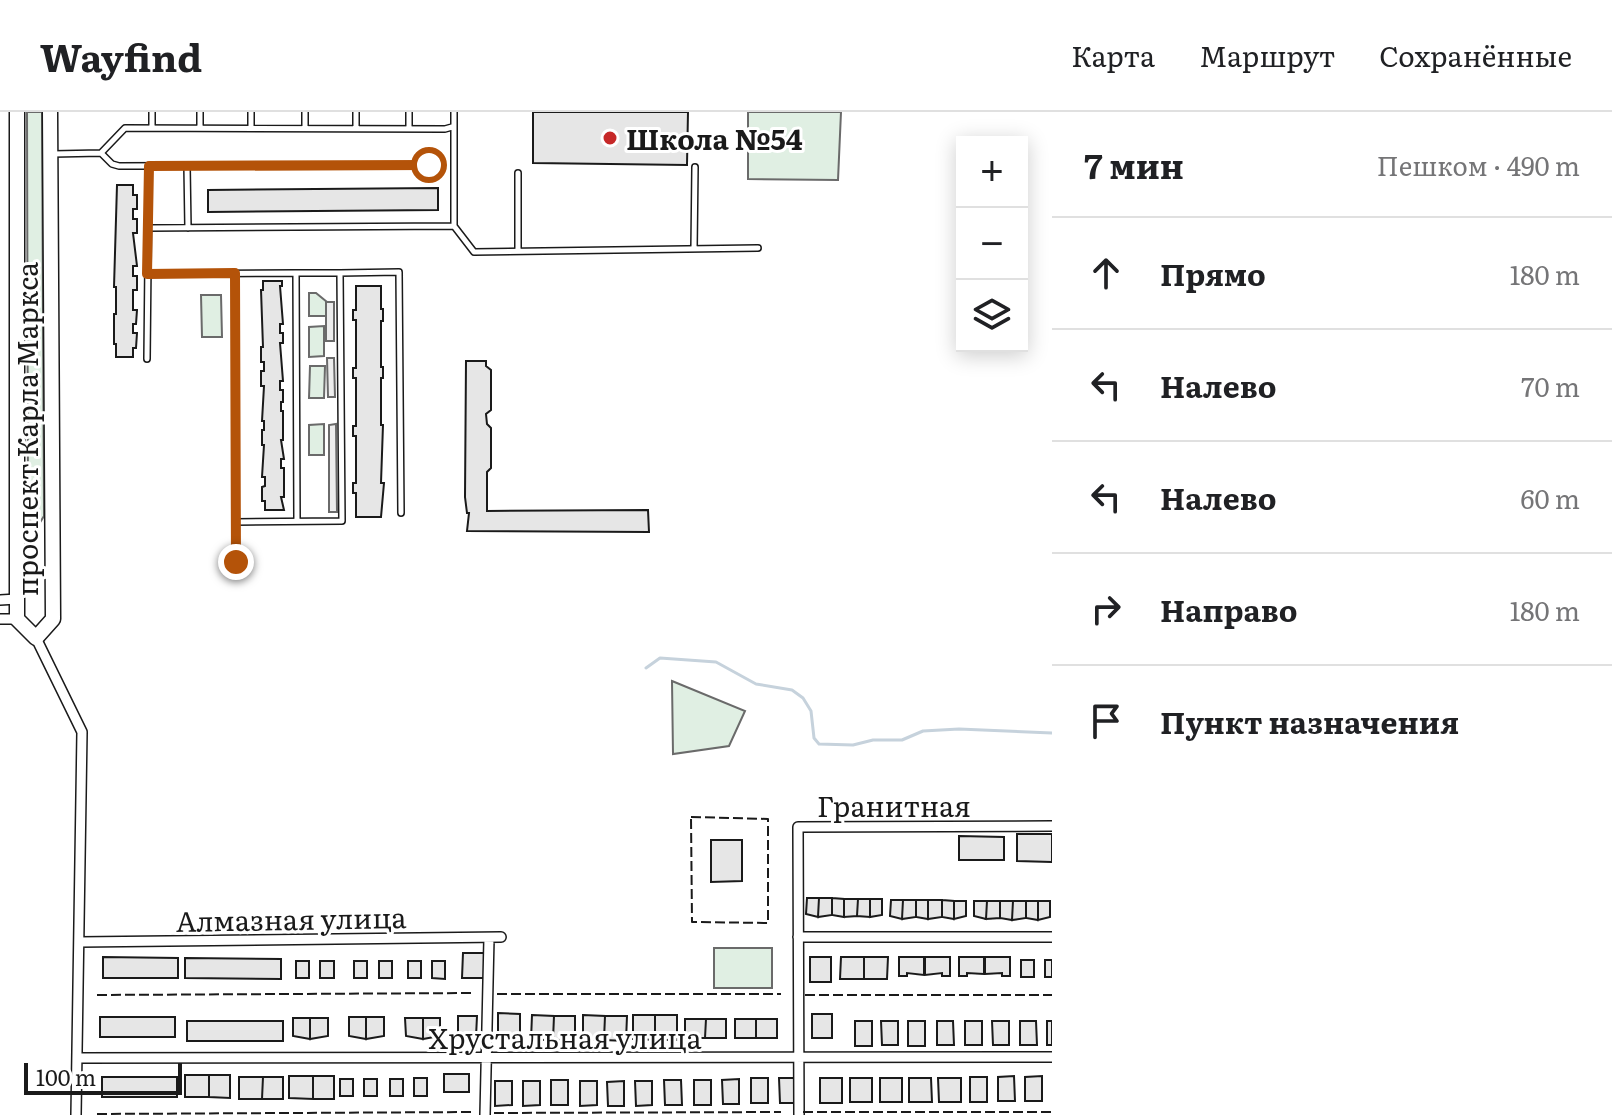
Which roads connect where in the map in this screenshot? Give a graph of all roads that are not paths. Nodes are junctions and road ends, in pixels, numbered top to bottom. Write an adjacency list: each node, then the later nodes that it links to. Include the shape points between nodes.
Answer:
1 (17, 112): 39 (street, проспект Карла Маркса)
2 (50, 112): 18 (street, проспект Карла Маркса)
3 (152, 112): 14 (lane)
4 (200, 112): 10 (lane)
5 (251, 112): 11 (lane)
6 (305, 112): 12 (lane)
7 (356, 112): 15 (lane)
8 (409, 112): 16 (lane)
9 (454, 112): 13 (lane)
10 (200, 127): 11 (lane); 14 (lane)
11 (251, 127): 12 (lane)
12 (305, 127): 15 (lane)
13 (452, 127): 16 (lane); 24 (lane)
14 (152, 128): 17 (lane, via 125,128)
15 (356, 128): 16 (lane)
16 (409, 128)
17 (101, 153): 18 (lane); 20 (lane, via 119,166)
18 (50, 154): 43 (street, проспект Карла Маркса, via 53,619)
19 (429, 165): 21 (lane)
20 (149, 166): 21 (lane); 25 (lane)
21 (187, 166): 26 (lane)
22 (695, 167): 28 (lane)
23 (518, 173): 29 (lane)
24 (454, 226): 26 (lane); 29 (lane, via 474,252)
25 (148, 228): 26 (lane); 33 (lane)
26 (188, 228)
27 (758, 248): 28 (lane)
28 (694, 249): 29 (lane)
29 (518, 251)
30 (235, 273): 31 (lane); 33 (lane); 37 (lane)
31 (296, 273): 32 (lane); 36 (lane)
32 (340, 273): 35 (lane, via 399,272); 36 (lane, via 342,521)
33 (147, 274): 34 (lane)
34 (147, 359)
35 (401, 513)
36 (297, 521): 37 (lane)
37 (236, 522): 38 (lane)
38 (236, 562)
39 (17, 599): 40 (street); 42 (street, проспект Карла Маркса)
40 (0, 600)
41 (0, 619): 42 (street)
42 (17, 619): 43 (street, проспект Карла Маркса)
43 (36, 638): 49 (street, via 82,732)
44 (1052, 826): 46 (street, Гранитная, via 798,827)
45 (501, 937): 48 (street, Алмазная улица)
46 (798, 937): 47 (street); 52 (street)
47 (1052, 937)
48 (489, 938): 49 (street, Алмазная улица); 53 (street)
49 (80, 942): 51 (street)
50 (1052, 1057): 52 (street, Хрустальная улица)
51 (77, 1058): 53 (street, Хрустальная улица); 54 (street)
52 (800, 1058): 53 (street, Хрустальная улица); 56 (street)
53 (487, 1059): 55 (street)
54 (76, 1115)
55 (485, 1115)
56 (799, 1115)

